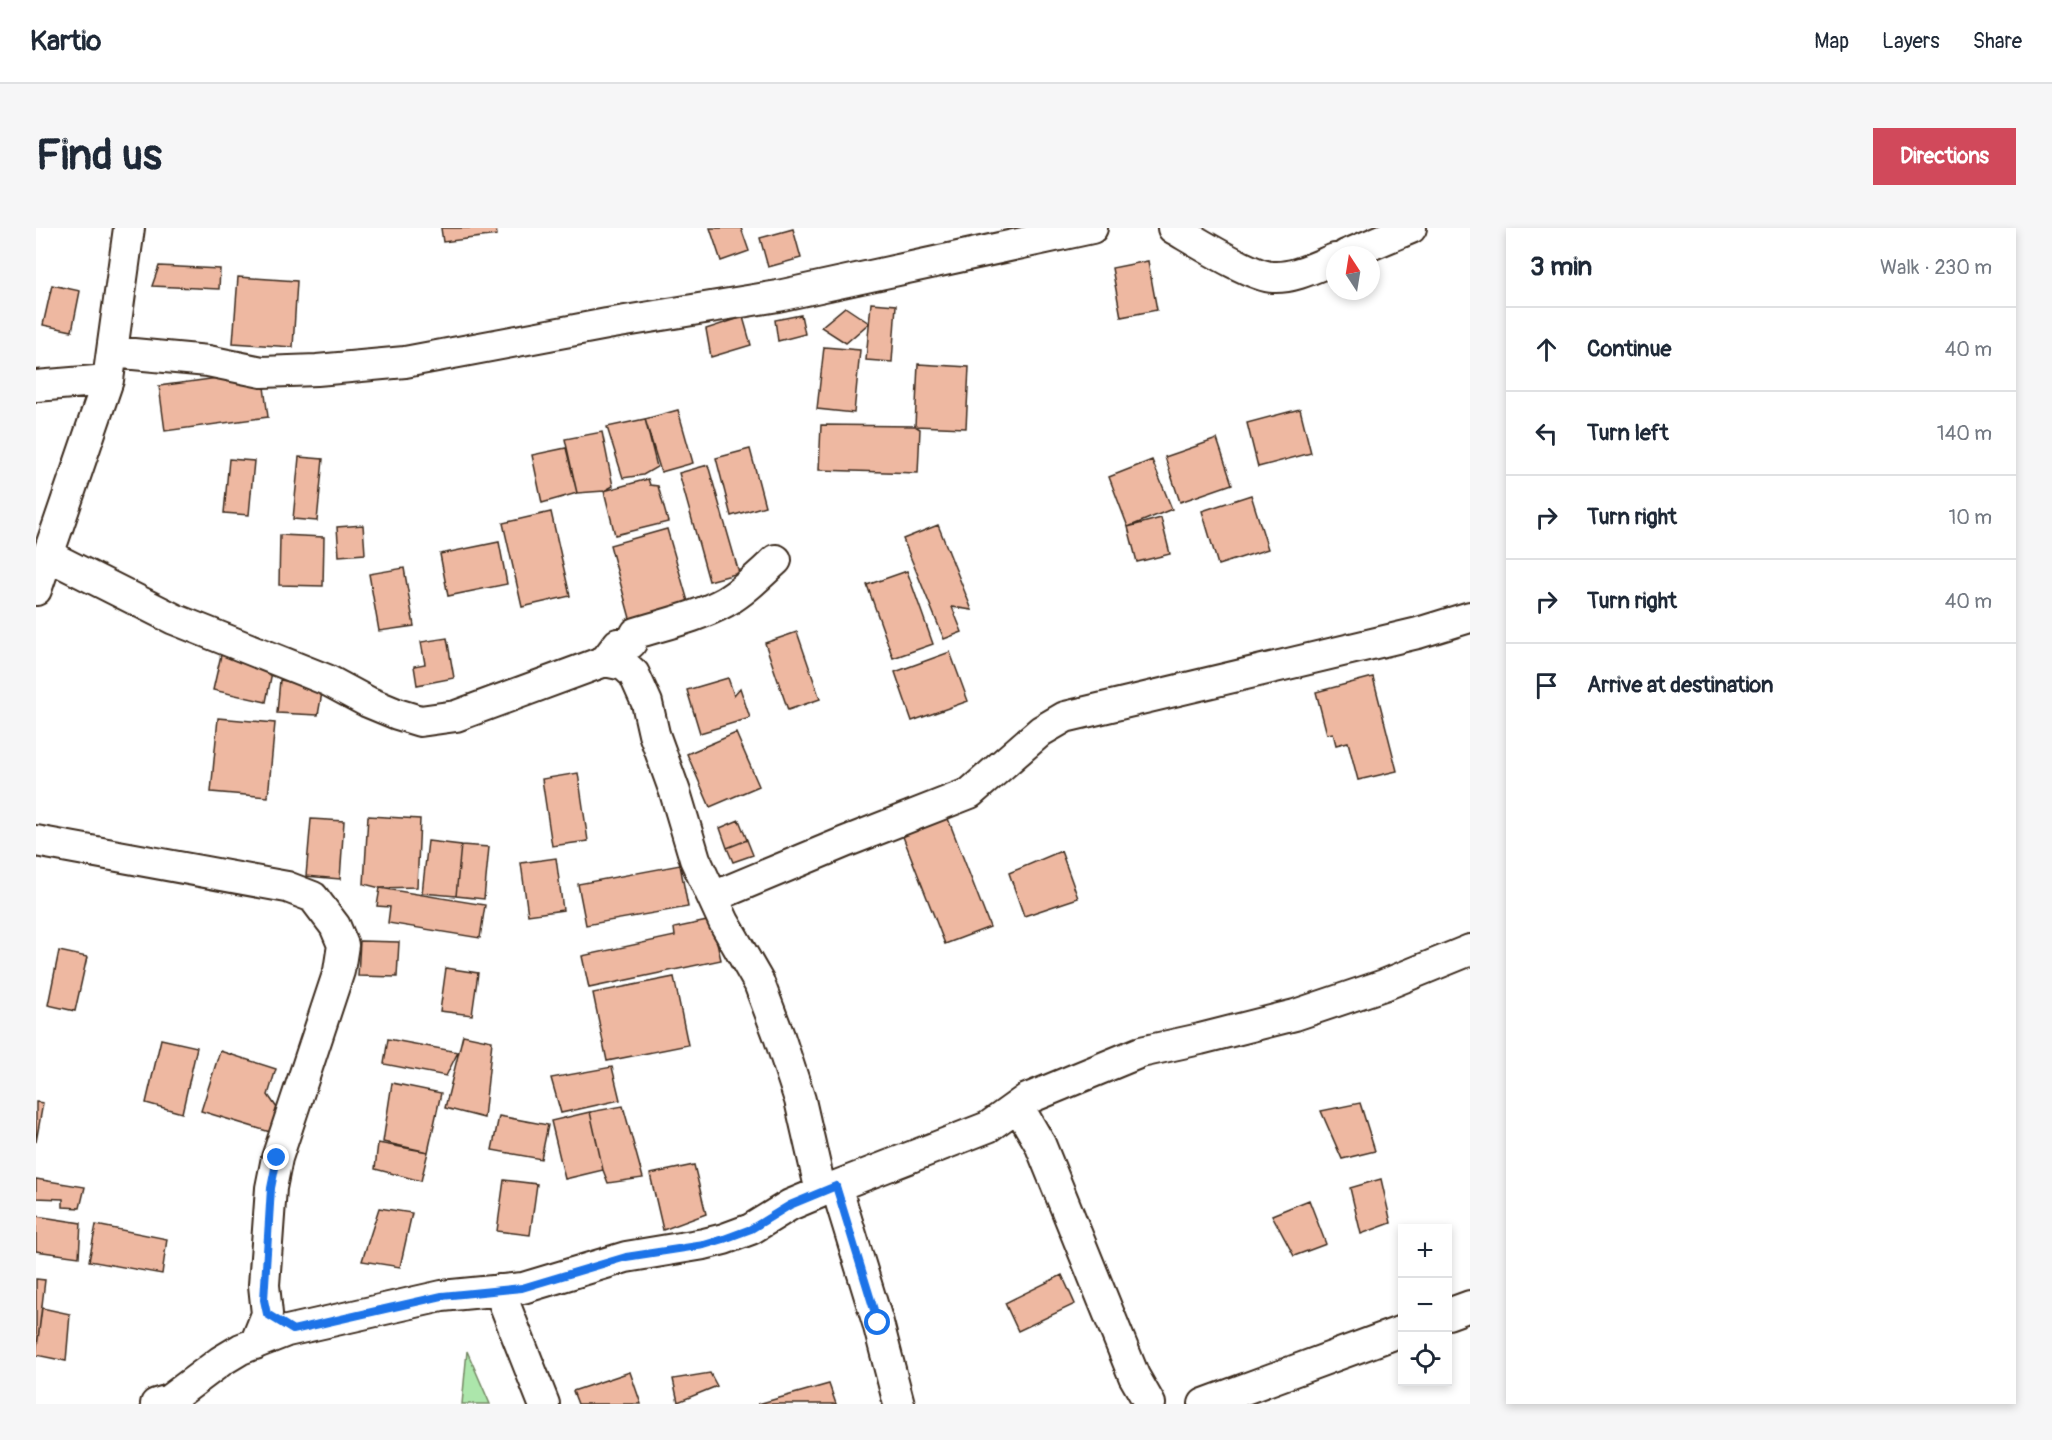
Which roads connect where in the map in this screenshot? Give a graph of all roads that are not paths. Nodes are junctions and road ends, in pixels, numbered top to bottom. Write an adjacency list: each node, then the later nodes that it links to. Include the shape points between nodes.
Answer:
1 (129, 228): 7 (street)
2 (1092, 228): 7 (street, via 778,296 405,362 262,372 208,361)
3 (1173, 228): 6 (street, via 1254,273 1272,278)
4 (1411, 228): 5 (street)
5 (1368, 246)
6 (1326, 262)
7 (110, 366): 8 (street); 9 (street)
8 (36, 386)
9 (47, 555): 11 (street); 13 (street, via 174,619 420,721 456,716)
10 (776, 560): 13 (street, via 724,602 636,633 631,643 618,644)
11 (36, 590)
12 (1470, 617): 15 (street, via 1418,633 1065,717 1041,731 970,793)
13 (605, 661): 15 (street, via 624,665 634,674 647,703 695,859)
14 (36, 841): 22 (street, via 287,887 314,897 335,926 342,945 339,971 277,1158 271,1188 264,1285)
15 (713, 897): 18 (street, via 759,983)
16 (1470, 950): 17 (street, via 1295,1015 1141,1052)
17 (1018, 1106): 18 (street, via 988,1127); 26 (street, via 1040,1144)
18 (829, 1189): 19 (street, via 724,1239 626,1257 522,1288); 29 (street, via 878,1323)
19 (499, 1290): 23 (street, via 442,1296); 28 (street)
20 (1470, 1306): 21 (street)
21 (1452, 1313)
22 (267, 1314): 23 (street); 25 (street)
23 (293, 1330): 25 (street)
24 (1399, 1332): 32 (street)
25 (255, 1344): 27 (street, via 221,1361)
26 (1134, 1376): 30 (street, via 1124,1384); 31 (street)
27 (176, 1400)
28 (544, 1404)
29 (899, 1404)
30 (1123, 1404)
31 (1150, 1404)
32 (1204, 1404)

